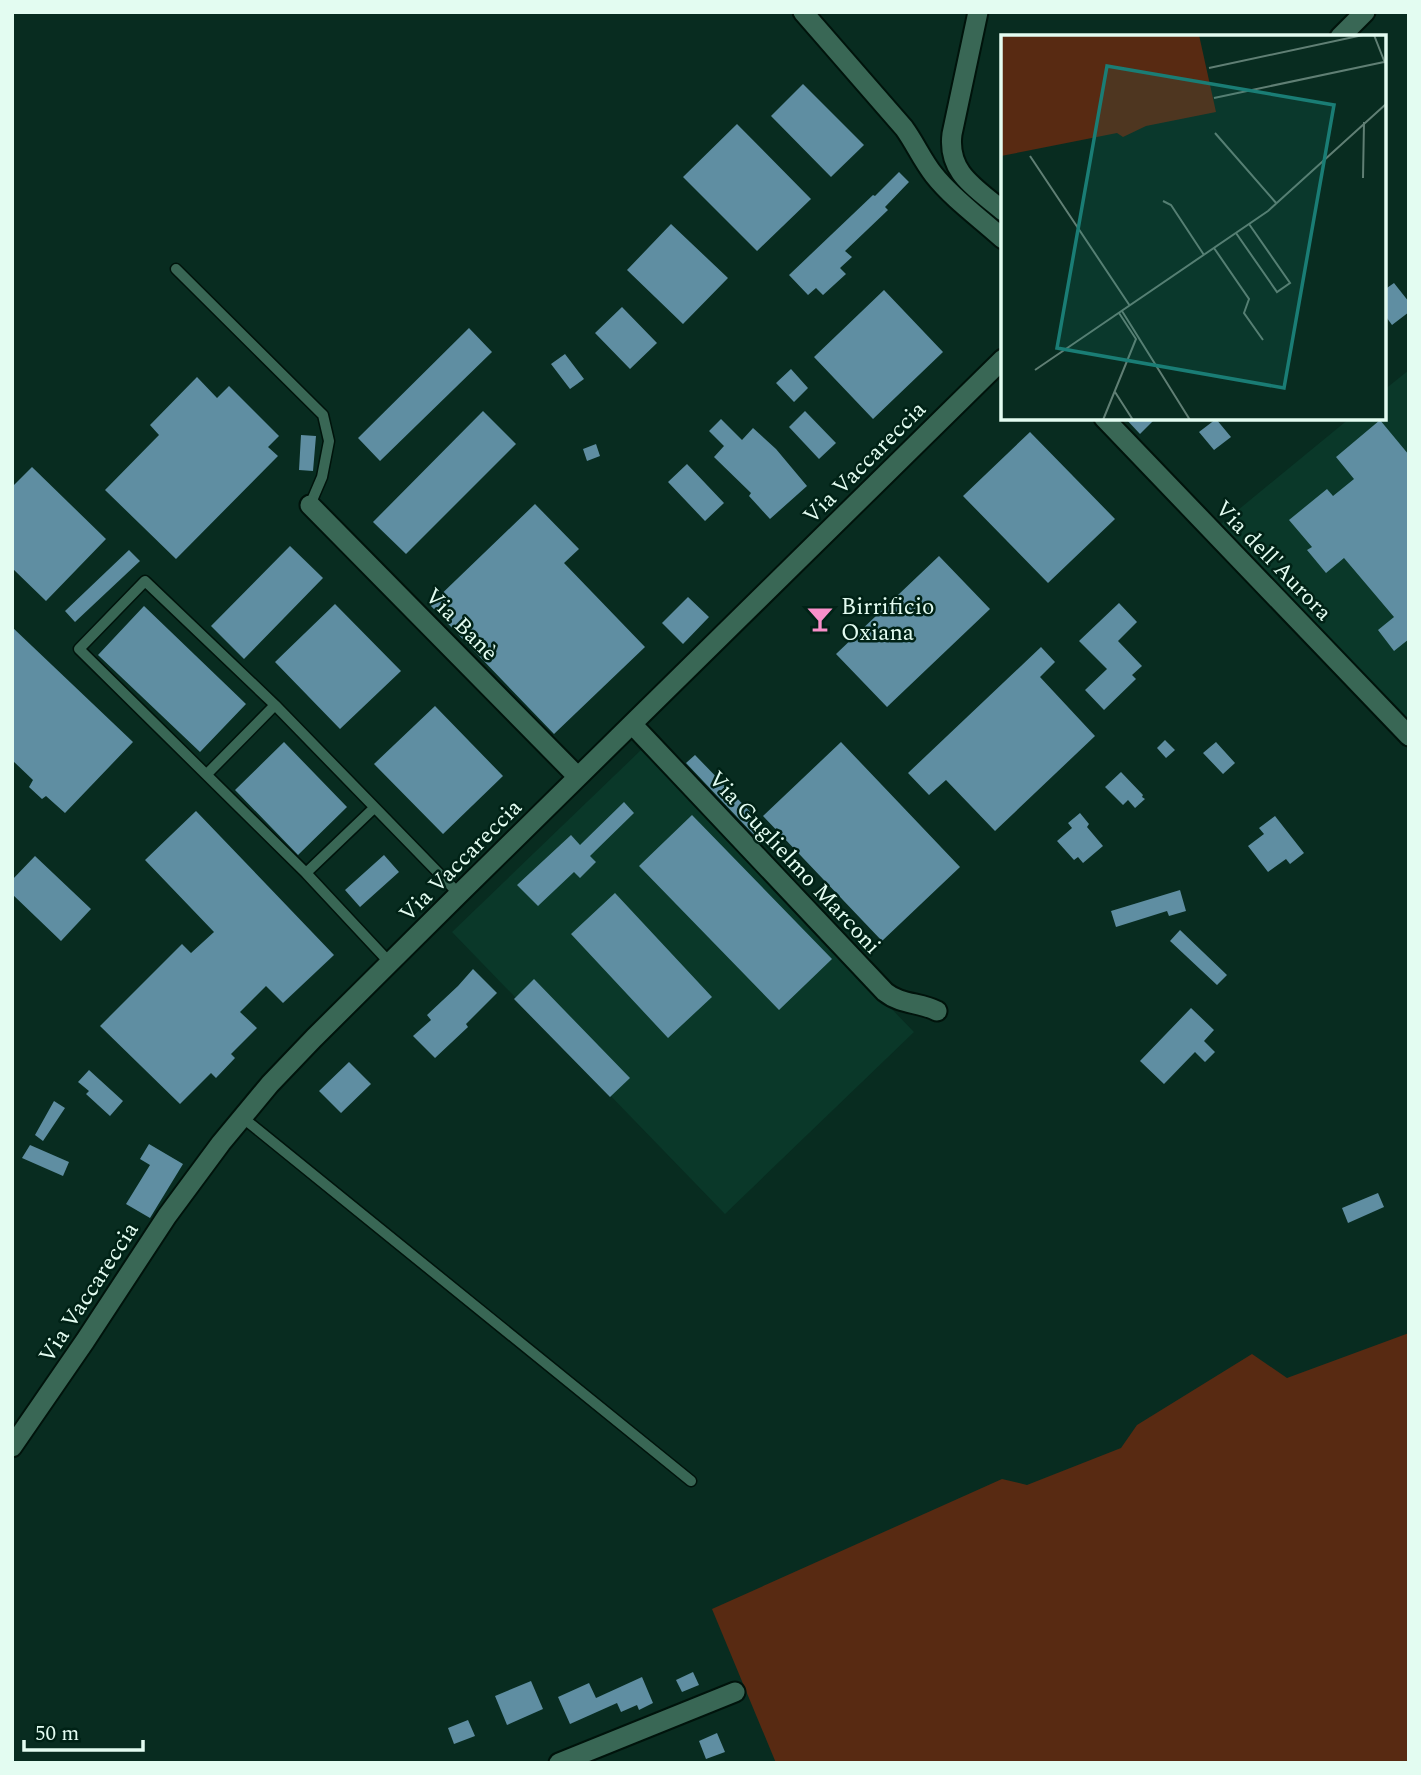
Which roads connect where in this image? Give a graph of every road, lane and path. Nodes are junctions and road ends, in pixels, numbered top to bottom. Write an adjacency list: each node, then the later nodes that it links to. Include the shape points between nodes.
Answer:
1 (803, 12): 6 (street, via 904,128 940,182)
2 (978, 12): 5 (street, via 952,153 962,175)
3 (1365, 12): 4 (street)
4 (1342, 35)
5 (1001, 209)
6 (1001, 237)
7 (176, 269): 10 (lane, via 323,415 329,441 322,477)
8 (1001, 361): 12 (street, Via Vaccareccia)
9 (1106, 420): 13 (street, Via dell'Aurora)
10 (310, 505): 15 (street, Via Banè)
11 (275, 705): 14 (lane); 14 (lane, via 145,581 79,649); 16 (lane)
12 (632, 724): 15 (street, Via Vaccareccia); 20 (street, Via Guglielmo Marconi, via 885,992 900,1002)
13 (1409, 736)
14 (207, 774): 17 (lane)
15 (578, 777): 18 (street, Via Vaccareccia)
16 (374, 808): 17 (lane); 18 (lane)
17 (306, 873): 19 (lane)
18 (459, 894): 19 (street, Via Vaccareccia)
19 (390, 963): 21 (street, Via Vaccareccia, via 296,1055)
20 (937, 1011)
21 (242, 1117): 22 (street, Via Vaccareccia, via 167,1216); 23 (lane)
22 (12, 1447)
23 (691, 1481)
24 (735, 1692): 25 (street)
25 (559, 1763)

